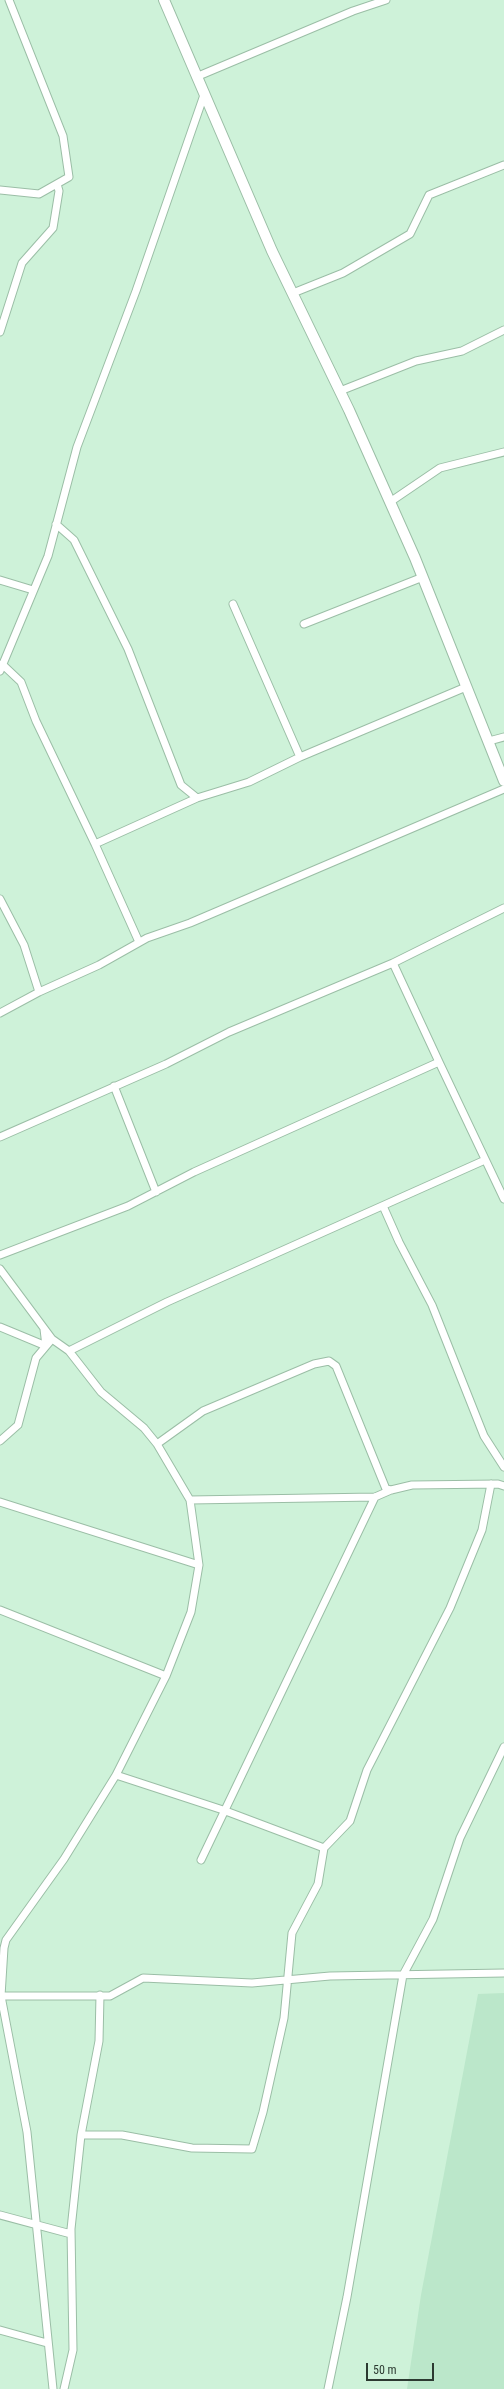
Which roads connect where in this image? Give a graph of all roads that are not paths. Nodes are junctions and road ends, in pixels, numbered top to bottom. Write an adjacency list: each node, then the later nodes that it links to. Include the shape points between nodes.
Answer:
1 (8, 0): 7 (street, via 63,136 69,177)
2 (164, 0): 4 (street)
3 (386, 0): 4 (street, via 353,11)
4 (196, 77): 5 (street)
5 (204, 95): 9 (street); 15 (street, via 133,297 76,447)
6 (504, 165): 9 (street, via 482,176 429,195 410,234 343,273)
7 (57, 184): 8 (street, via 40,194); 11 (street, via 60,191 53,228 22,263)
8 (0, 190)
9 (293, 293): 12 (street)
10 (504, 330): 12 (street, via 462,351 416,361)
11 (0, 332)
12 (340, 391): 14 (street)
13 (504, 452): 14 (street, via 440,468)
14 (390, 502): 16 (street)
15 (56, 524): 18 (street, via 48,556); 28 (street, via 74,540 128,649 181,785)
16 (423, 577): 20 (street); 22 (street)
17 (0, 580): 18 (street)
18 (33, 590): 21 (street)
19 (233, 604): 25 (street)
20 (304, 624)
21 (1, 667): 29 (street, via 21,682 36,721)
22 (466, 687): 24 (street); 25 (street)
23 (504, 737): 24 (street)
24 (489, 741): 26 (street)
25 (300, 757): 28 (street, via 250,782)
26 (504, 781)
27 (504, 789): 32 (street, via 190,923)
28 (197, 798): 29 (street)
29 (95, 844): 32 (street)
30 (0, 899): 34 (street, via 24,945)
31 (504, 908): 33 (street)
32 (139, 942): 34 (street, via 99,965)
33 (393, 963): 36 (street); 37 (street, via 229,1032 166,1064)
34 (39, 992): 35 (street)
35 (0, 1013)
36 (439, 1062): 39 (street); 40 (street, via 194,1172)
37 (114, 1086): 38 (street); 40 (street)
38 (0, 1137)
39 (485, 1160): 41 (street); 42 (street)
40 (156, 1192): 43 (street, via 128,1206)
41 (504, 1199)
42 (383, 1206): 49 (street, via 167,1302); 52 (street, via 432,1305 484,1436)
43 (0, 1255)
44 (0, 1269): 46 (street)
45 (0, 1327): 48 (street)
46 (44, 1327): 47 (street); 48 (street)
47 (52, 1339): 48 (street); 49 (street)
48 (46, 1346): 50 (street, via 36,1358 18,1425)
49 (69, 1352): 51 (street, via 101,1392 144,1428)
50 (0, 1441)
51 (157, 1444): 55 (street, via 203,1411 314,1364 328,1361 336,1366 386,1489); 57 (street)
52 (504, 1467)
53 (491, 1484): 54 (street); 55 (street, via 412,1485); 65 (street, via 482,1530 450,1608 367,1770 350,1821)
54 (504, 1486)
55 (391, 1490): 56 (street)
56 (375, 1497): 57 (street); 64 (street)
57 (190, 1500): 59 (street)
58 (0, 1502): 59 (street)
59 (199, 1565): 61 (street, via 191,1612)
60 (0, 1610): 61 (street)
61 (166, 1676): 63 (street)
62 (504, 1747): 68 (street, via 460,1838 433,1919)
63 (116, 1775): 64 (street); 71 (street, via 64,1859 6,1940)
64 (223, 1810): 65 (street); 66 (street)
65 (324, 1848): 69 (street, via 318,1884 292,1933)
66 (201, 1860)
67 (504, 1973): 68 (street)
68 (403, 1975): 69 (street, via 330,1976); 80 (street, via 347,2297)
69 (289, 1980): 70 (street, via 252,1983 143,1978 110,1996); 72 (street, via 281,2032 252,2149 192,2148 122,2135)
70 (100, 1995): 71 (street); 72 (street, via 99,2041)
71 (0, 1996): 74 (street, via 27,2132)
72 (81, 2135): 75 (street)
73 (0, 2215): 74 (street)
74 (36, 2225): 75 (street); 77 (street)
75 (71, 2234): 79 (street, via 74,2350)
76 (0, 2330): 77 (street)
77 (47, 2343): 78 (street)
78 (53, 2389)
79 (64, 2389)
80 (328, 2389)

